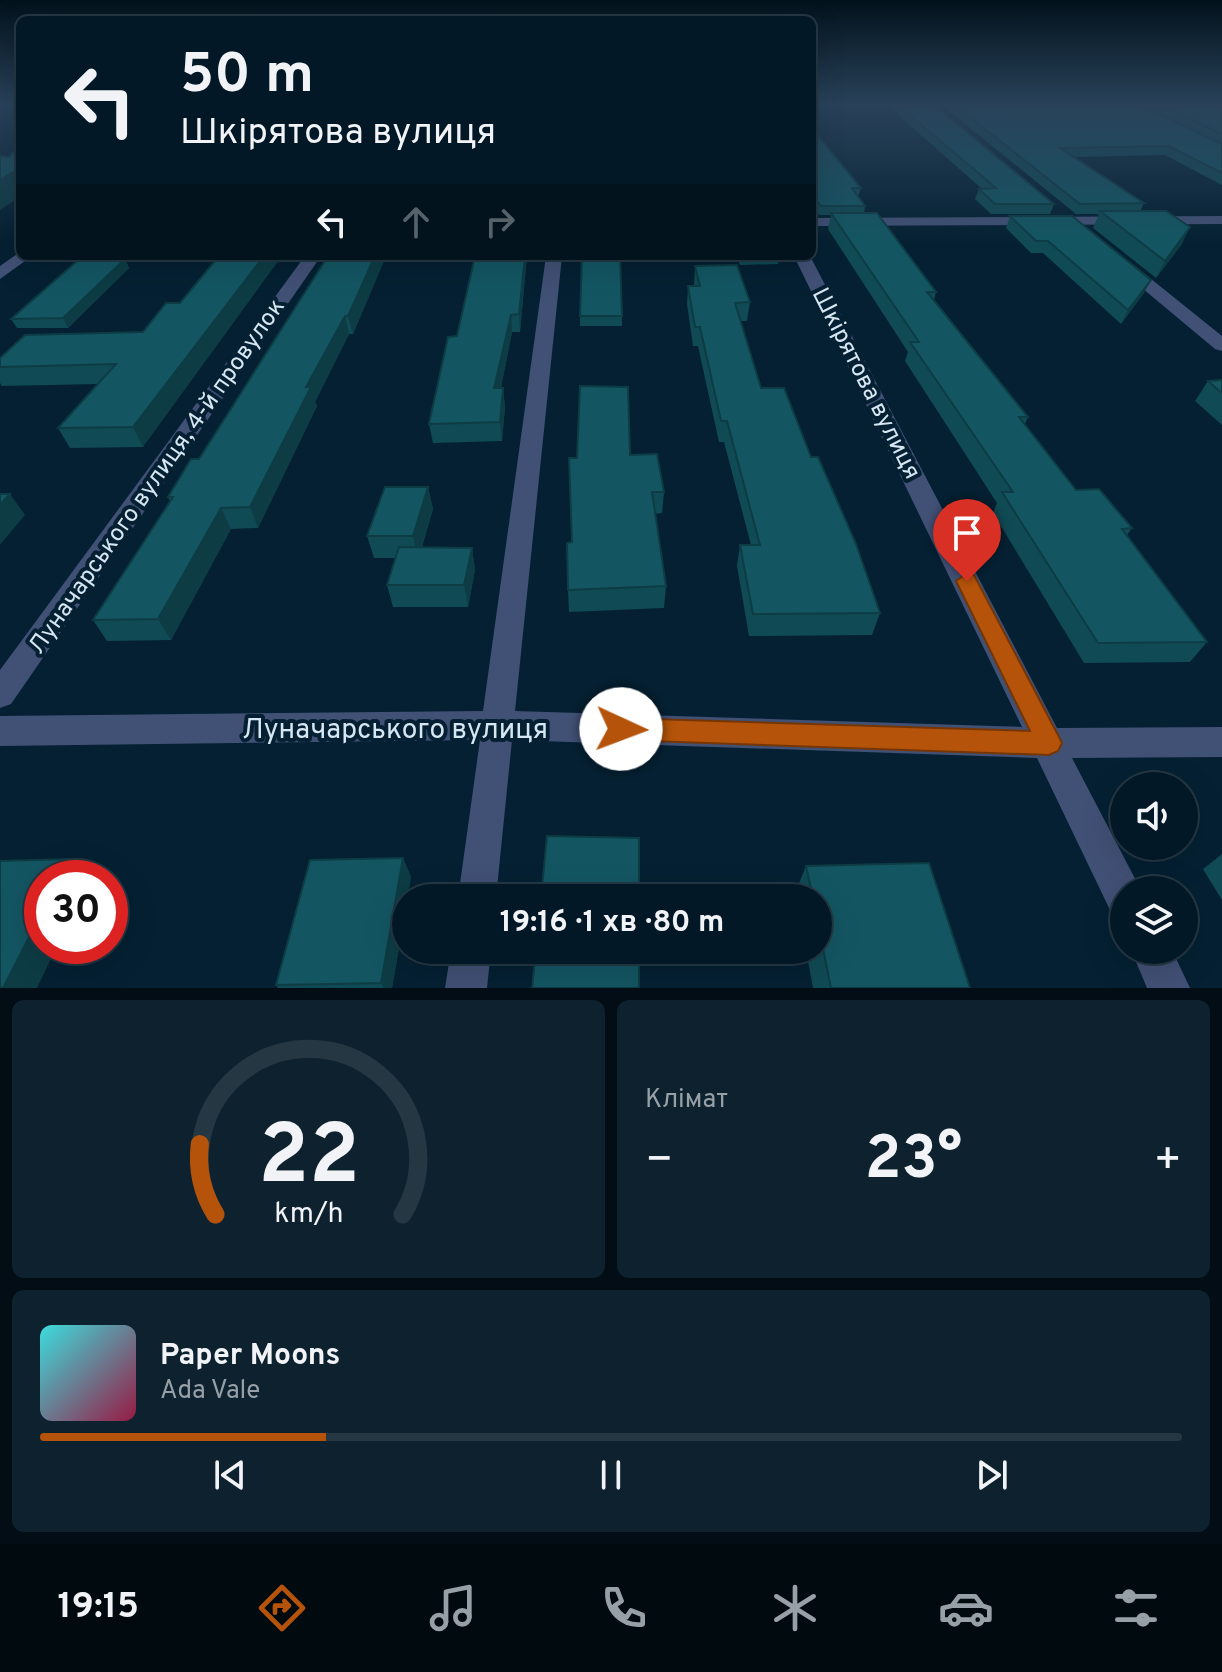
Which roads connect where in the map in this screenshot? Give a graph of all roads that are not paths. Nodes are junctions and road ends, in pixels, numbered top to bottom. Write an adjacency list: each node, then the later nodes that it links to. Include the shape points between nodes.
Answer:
1 (1046, 201): 2 (street)
2 (1068, 220): 3 (street); 4 (street); 5 (street)
3 (1222, 220)
4 (816, 222)
5 (1092, 239)
6 (1116, 258): 12 (street)
7 (19, 260): 11 (street)
8 (310, 260): 13 (street, Луначарського вулиця, 4-й провулок)
9 (554, 260): 14 (street)
10 (804, 260): 17 (street, Шкірятова вулиця)
11 (0, 274)
12 (1222, 345)
13 (0, 695)
14 (499, 725): 15 (street, Луначарського вулиця); 17 (street, Луначарського вулиця); 19 (street)
15 (0, 731)
16 (1222, 742): 17 (street, Луначарського вулиця)
17 (1049, 743): 18 (street, Шкірятова вулиця)
18 (1114, 876)
19 (479, 884)
20 (469, 964): 22 (street)
21 (1158, 964): 23 (street)
22 (466, 988)
23 (1169, 988)

